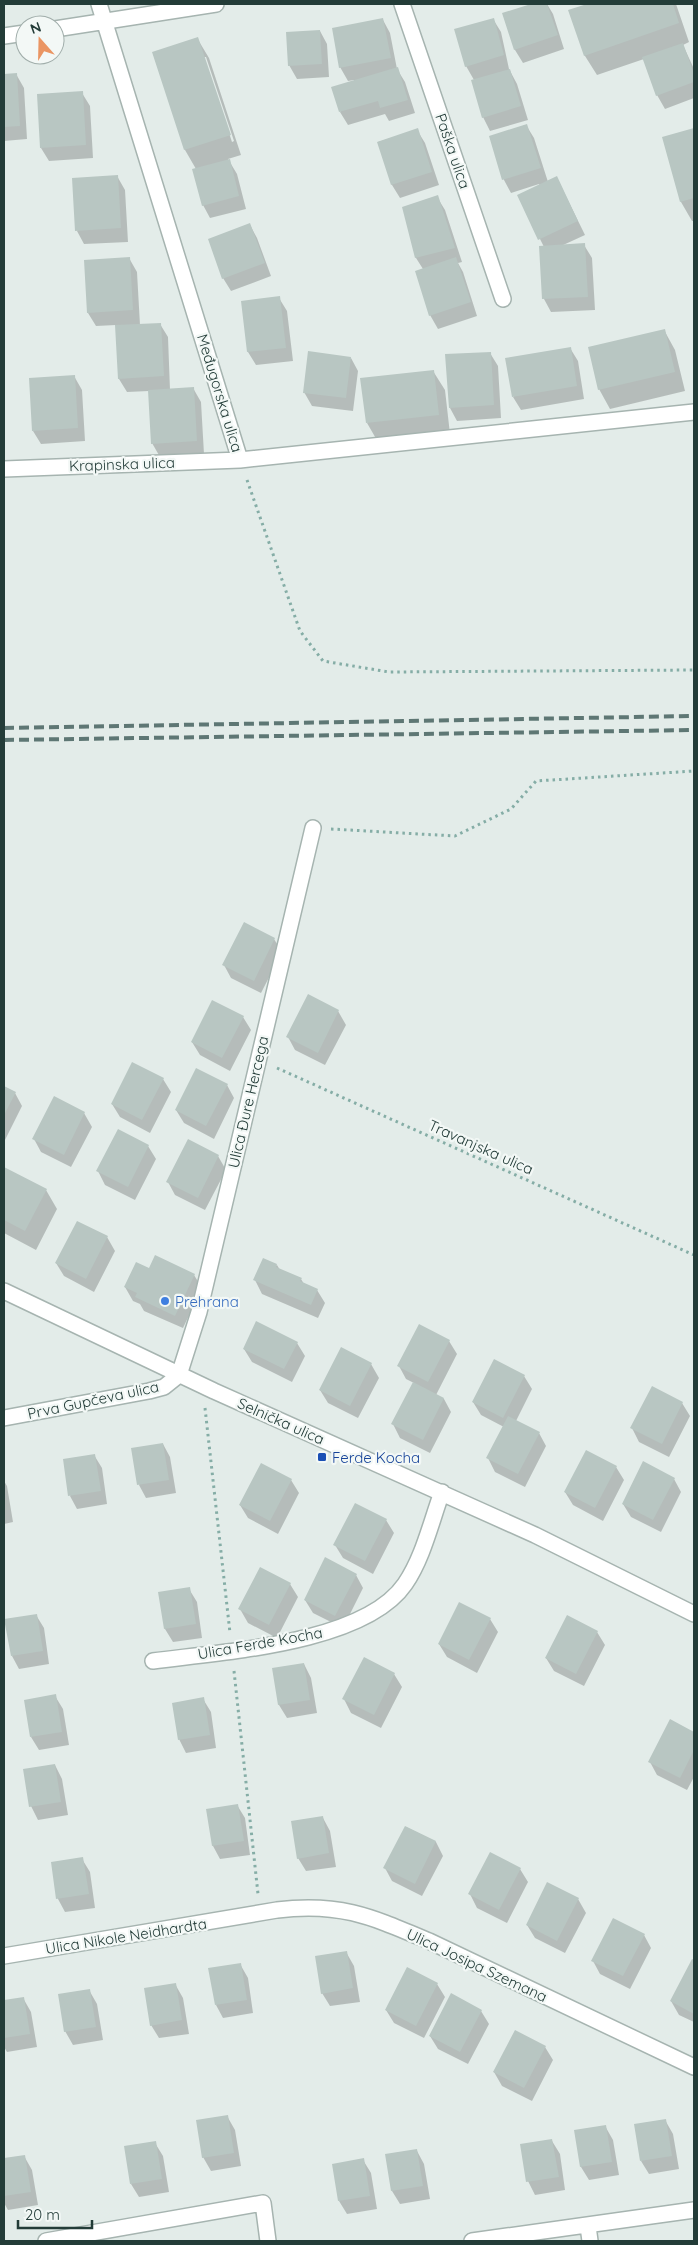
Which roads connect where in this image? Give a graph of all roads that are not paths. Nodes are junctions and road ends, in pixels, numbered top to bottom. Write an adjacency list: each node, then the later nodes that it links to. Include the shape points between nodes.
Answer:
1 (99, 4): 4 (street, Međugorska ulica)
2 (216, 4): 4 (street)
3 (402, 4): 6 (street, Paška ulica)
4 (105, 22): 5 (street); 8 (street, Međugorska ulica)
5 (65, 28)
6 (503, 299)
7 (694, 412): 8 (street, Međugorska ulica)
8 (240, 460): 9 (street, Krapinska ulica)
9 (4, 469)
10 (313, 828): 12 (street, Ulica Đure Hercega, via 205,1286)
11 (4, 1291): 12 (street, Selnička ulica)
12 (179, 1375): 13 (street, Prva Gupčeva ulica, via 164,1387 149,1391); 14 (street, Selnička ulica)
13 (4, 1418)
14 (442, 1492): 15 (street, Selnička ulica, via 622,1576); 16 (street, Ulica Ferde Kocha, via 405,1585 386,1604 317,1635)
15 (694, 1614)
16 (152, 1661)
17 (248, 1916): 18 (street, Ulica Nikole Neidhardta); 19 (street, Ulica Josipa Szemana, via 305,1906 352,1911 429,1941)
18 (4, 1956)
19 (694, 2067)
20 (694, 2210): 21 (street)
21 (588, 2226): 24 (street); 25 (street)
22 (46, 2241): 23 (street, via 263,2203)
23 (268, 2241)
24 (472, 2241)
25 (590, 2241)

